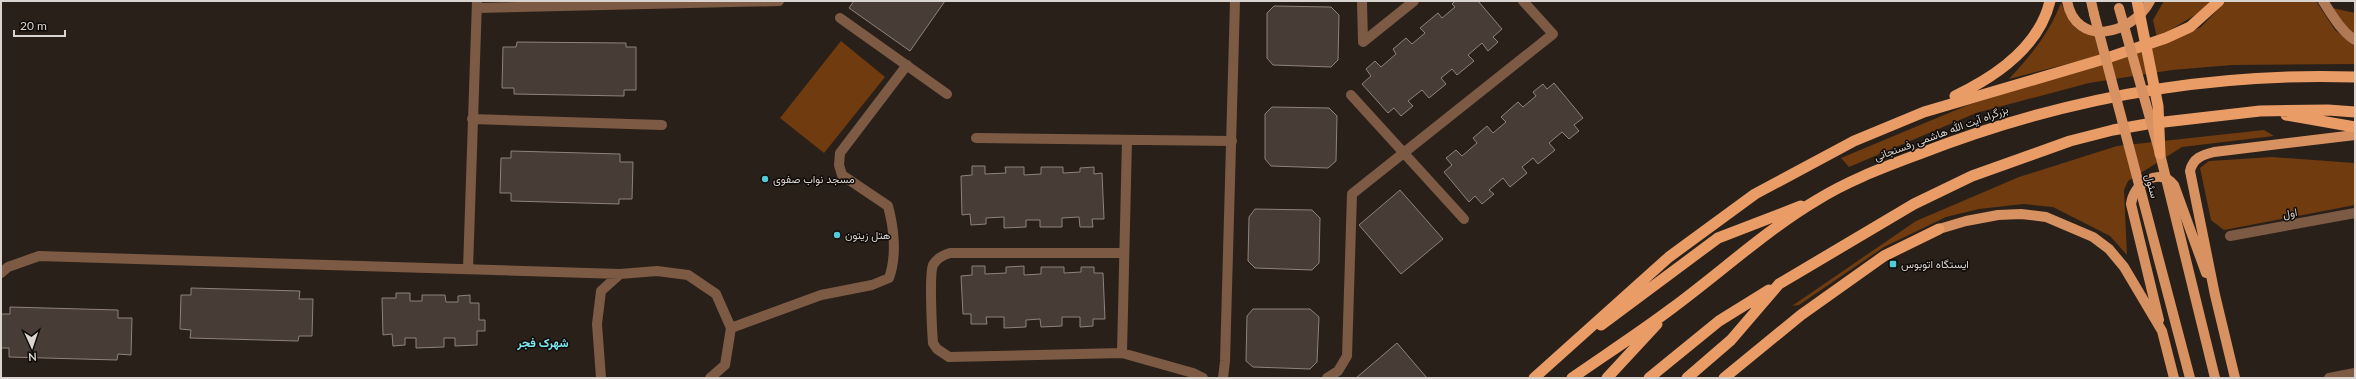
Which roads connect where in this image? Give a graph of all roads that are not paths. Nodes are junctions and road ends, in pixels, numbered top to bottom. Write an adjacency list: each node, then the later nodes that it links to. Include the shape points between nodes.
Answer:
1 (779, 1): 13 (street)
2 (1236, 1): 30 (street)
3 (1362, 1): 4 (street, via 1363,42)
4 (1414, 1)
5 (1523, 1): 31 (street, via 1553,34)
6 (2050, 1): 22 (highway, via 2039,29 2022,51 2001,70 1979,85)
7 (2067, 1): 10 (main road, via 2075,21 2083,29 2097,32 2123,26 2135,20)
8 (2091, 1): 62 (main road, سئول, bridge)
9 (2136, 1): 32 (highway, bridge, via 2157,99)
10 (2150, 1)
11 (2219, 1): 22 (highway, via 2190,27 2166,38)
12 (2323, 1): 16 (main road, via 2332,16)
13 (477, 4): 24 (street)
14 (2118, 4): 32 (main road, سئول, bridge)
15 (840, 18): 17 (street)
16 (2355, 40)
17 (907, 65): 19 (street); 45 (street, via 840,154 839,165 842,175 888,206 892,225 893,266 888,278 872,285 821,295)
18 (2355, 77): 33 (highway, بزرگراه آیت الله هاشمی رفسنجانی, via 2243,78 2111,95 2020,119 1955,140 1874,171)
19 (947, 94)
20 (1350, 95): 31 (street)
21 (2260, 111): 23 (highway); 26 (highway); 42 (highway, via 2113,130 2026,155 1972,176 1914,204)
22 (1924, 112): 47 (highway, via 1854,142 1754,194 1669,257)
23 (2355, 112)
24 (472, 120): 25 (street); 39 (street)
25 (662, 124)
26 (2355, 127)
27 (2355, 135): 43 (main road, via 2239,148 2196,159 2190,171)
28 (976, 138): 29 (street)
29 (1127, 140): 30 (street); 38 (street)
30 (1232, 141): 53 (street, via 1225,361)
31 (1404, 153): 35 (street); 54 (street, via 1352,194 1347,356 1338,371)
32 (2160, 154): 63 (main road, سئول, bridge)
33 (1818, 199): 44 (highway, بزرگراه آیت الله هاشمی رفسنجانی, via 1760,239); 47 (highway, via 1718,238)
34 (2355, 213): 37 (street, اول)
35 (1464, 219)
36 (1939, 229): 46 (main road, via 1998,215 2021,214 2046,217 2068,225 2093,237 2109,249 2124,267); 60 (highway, via 1884,256 1801,315)
37 (2230, 236)
38 (1124, 253): 48 (street); 48 (street, via 950,253 937,259 931,271 932,337 942,354 949,357)
39 (468, 269): 40 (street, via 39,256); 41 (street)
40 (1, 272)
41 (620, 274): 45 (street, via 657,271 688,275 716,294); 50 (street, via 601,291 597,324)
42 (1779, 284): 58 (highway, via 1719,321); 59 (highway, via 1731,340)
43 (2215, 295): 46 (main road, via 2174,185 2168,178 2163,177 2143,182 2134,192 2130,204); 64 (main road)
44 (1671, 309): 56 (highway, بزرگراه آیت الله هاشمی رفسنجانی); 57 (highway, بزرگراه آیت الله هاشمی رفسنجانی)
45 (732, 328): 51 (street, via 725,365)
46 (2162, 331): 61 (main road)
47 (1563, 352): 55 (highway)
48 (1122, 353): 52 (street)
49 (2355, 373): 65 (street)
50 (601, 378)
51 (710, 378)
52 (1204, 378)
53 (1222, 378)
54 (1327, 378)
55 (1534, 378)
56 (1572, 378)
57 (1607, 378)
58 (1649, 378)
59 (1687, 378)
60 (1724, 378)
61 (2174, 378)
62 (2190, 378)
63 (2215, 378)
64 (2235, 378)
65 (2329, 378)

